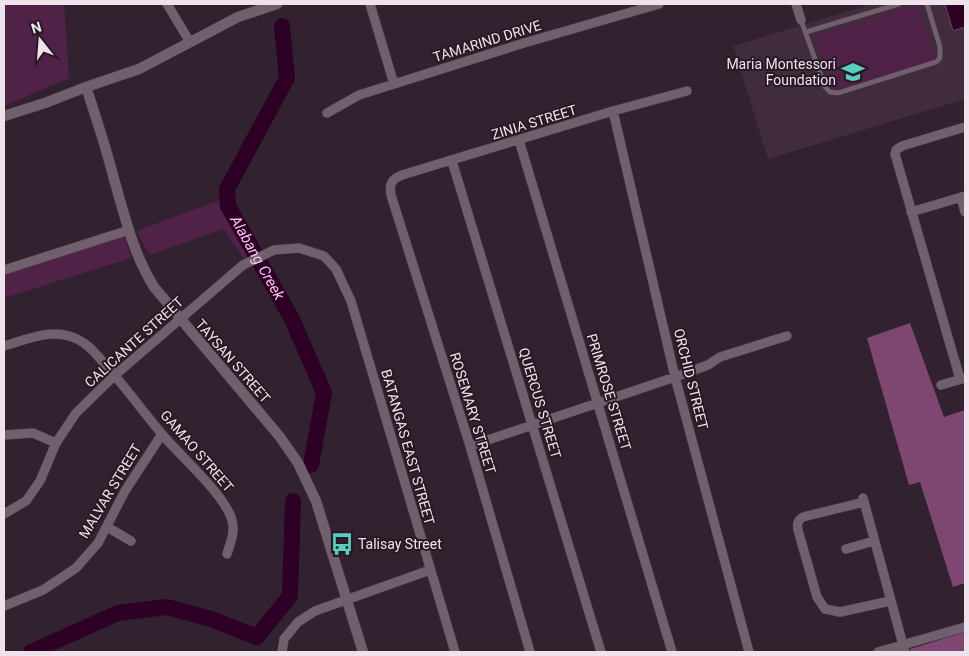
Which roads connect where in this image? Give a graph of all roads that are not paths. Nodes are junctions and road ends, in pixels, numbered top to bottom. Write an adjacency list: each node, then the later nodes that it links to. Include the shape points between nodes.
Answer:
1 (167, 4): 10 (street)
2 (277, 4): 10 (street, via 238,17)
3 (370, 4): 11 (street)
4 (659, 4): 11 (street, TAMARIND DRIVE)
5 (796, 4): 8 (street)
6 (898, 4): 9 (lane)
7 (927, 4): 9 (lane, via 940,47 940,58 838,93 825,87)
8 (801, 20): 9 (lane)
9 (806, 32)
10 (190, 42): 12 (street, via 139,69)
11 (394, 84): 15 (street, TAMARIND DRIVE, via 359,94)
12 (86, 87): 16 (street); 24 (street, TAYSAN STREET)
13 (687, 91): 14 (street, ZINIA STREET)
14 (613, 111): 18 (street, ZINIA STREET); 31 (street, ORCHID STREET)
15 (327, 113)
16 (4, 116)
17 (965, 127): 22 (street, via 896,150 895,158)
18 (519, 140): 19 (street, ZINIA STREET); 34 (street, PRIMROSE STREET)
19 (452, 161): 20 (street, ZINIA STREET, via 402,175); 35 (street, QUERCUS STREET)
20 (391, 182): 39 (street, ROSEMARY STREET, via 391,195)
21 (963, 196): 22 (street); 23 (street)
22 (911, 212): 32 (street)
23 (965, 212)
24 (128, 230): 26 (street); 27 (street, TAYSAN STREET, via 144,271)
25 (324, 256): 27 (street, CALICANTE STREET, via 299,248 274,250 243,265); 46 (street, BATANGAS EAST STREET, via 336,269 351,301)
26 (4, 270)
27 (180, 320): 30 (street, CALICANTE STREET); 47 (street, TAYSAN STREET, via 280,437 298,463 316,501)
28 (787, 336): 31 (street, via 720,357)
29 (4, 346): 30 (street, GAMAO STREET, via 42,334 66,335 89,347)
30 (115, 375): 36 (street, GAMAO STREET); 38 (street, CALICANTE STREET, via 76,413)
31 (675, 377): 34 (street); 58 (street, ORCHID STREET)
32 (963, 379): 33 (street)
33 (941, 385)
34 (598, 403): 35 (street); 57 (street, PRIMROSE STREET)
35 (532, 426): 39 (street); 56 (street, QUERCUS STREET)
36 (162, 434): 41 (street, MALVAR STREET, via 134,476); 45 (street, GAMAO STREET, via 226,506 234,524)
37 (4, 435): 38 (street, via 33,433)
38 (56, 443): 40 (street, CALICANTE STREET, via 40,481 26,501)
39 (470, 446): 55 (street, ROSEMARY STREET)
40 (4, 514)
41 (107, 527): 42 (street); 49 (street, MALVAR STREET, via 76,568 43,590)
42 (131, 541)
43 (874, 541): 44 (street); 48 (street); 48 (street, via 864,500 803,517 797,525 817,597 825,609 840,612)
44 (846, 549)
45 (227, 554)
46 (430, 570): 47 (street); 54 (street, BATANGAS EAST STREET)
47 (346, 599): 52 (street, via 315,611 298,622 284,639); 53 (street, TAYSAN STREET)
48 (890, 601): 51 (street)
49 (4, 606)
50 (965, 627): 51 (street)
51 (904, 649): 59 (street)
52 (282, 652)
53 (364, 652)
54 (455, 652)
55 (530, 652)
56 (601, 652)
57 (672, 652)
58 (749, 652)
59 (878, 652)

